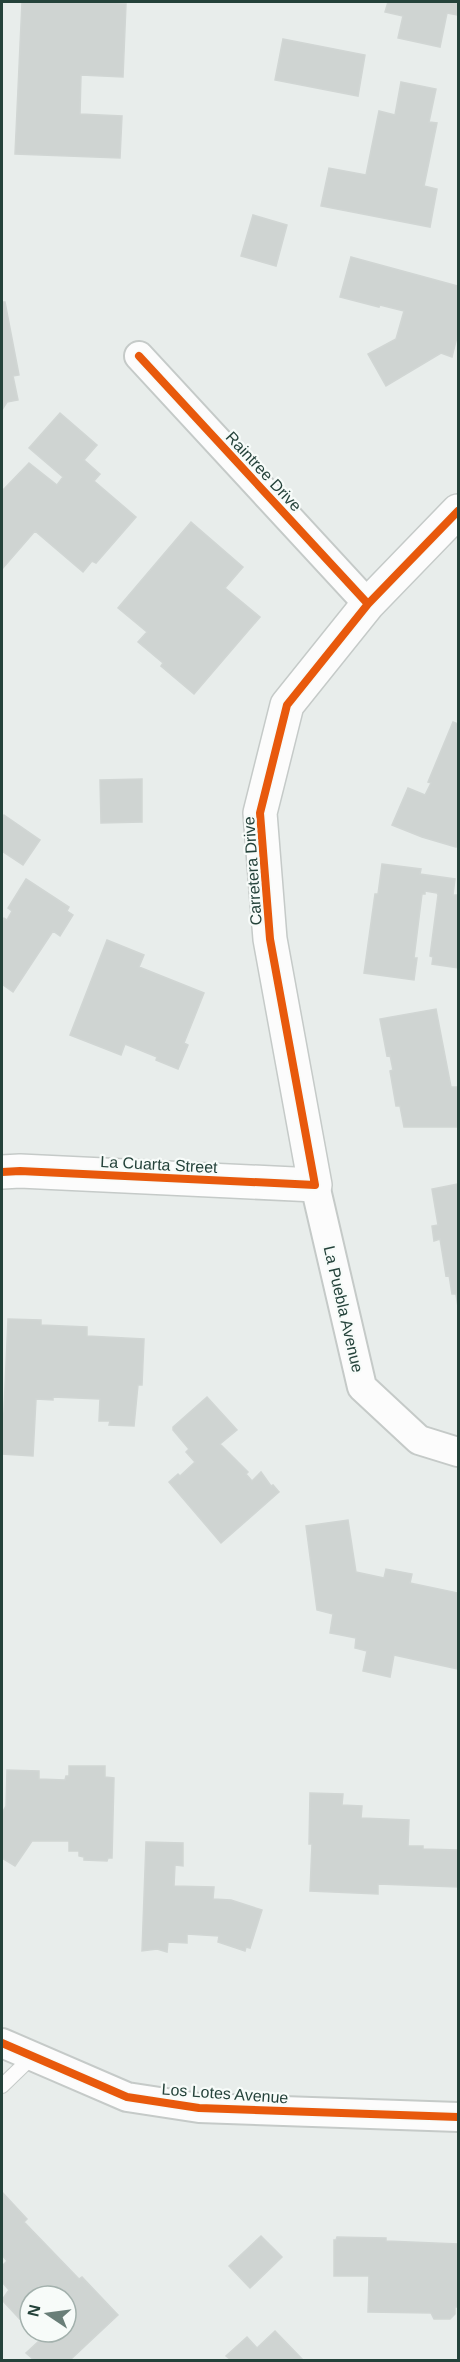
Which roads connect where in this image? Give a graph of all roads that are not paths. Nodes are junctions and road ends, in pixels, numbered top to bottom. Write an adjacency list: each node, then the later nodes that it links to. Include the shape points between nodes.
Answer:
1 (139, 356): 3 (street, Raintree Drive)
2 (459, 511): 3 (street, Carretera Drive)
3 (368, 604): 5 (street, Carretera Drive, via 287,705 260,813 270,939)
4 (8, 1166): 5 (street, La Cuarta Street)
5 (315, 1185): 6 (street, La Puebla Avenue, via 362,1387 419,1440)
6 (459, 1452)
7 (2, 2043): 8 (street, Los Lotes Avenue)
8 (32, 2057): 9 (lane); 10 (street, Los Lotes Avenue, via 127,2097 199,2108)
9 (2, 2086)
10 (459, 2117)

